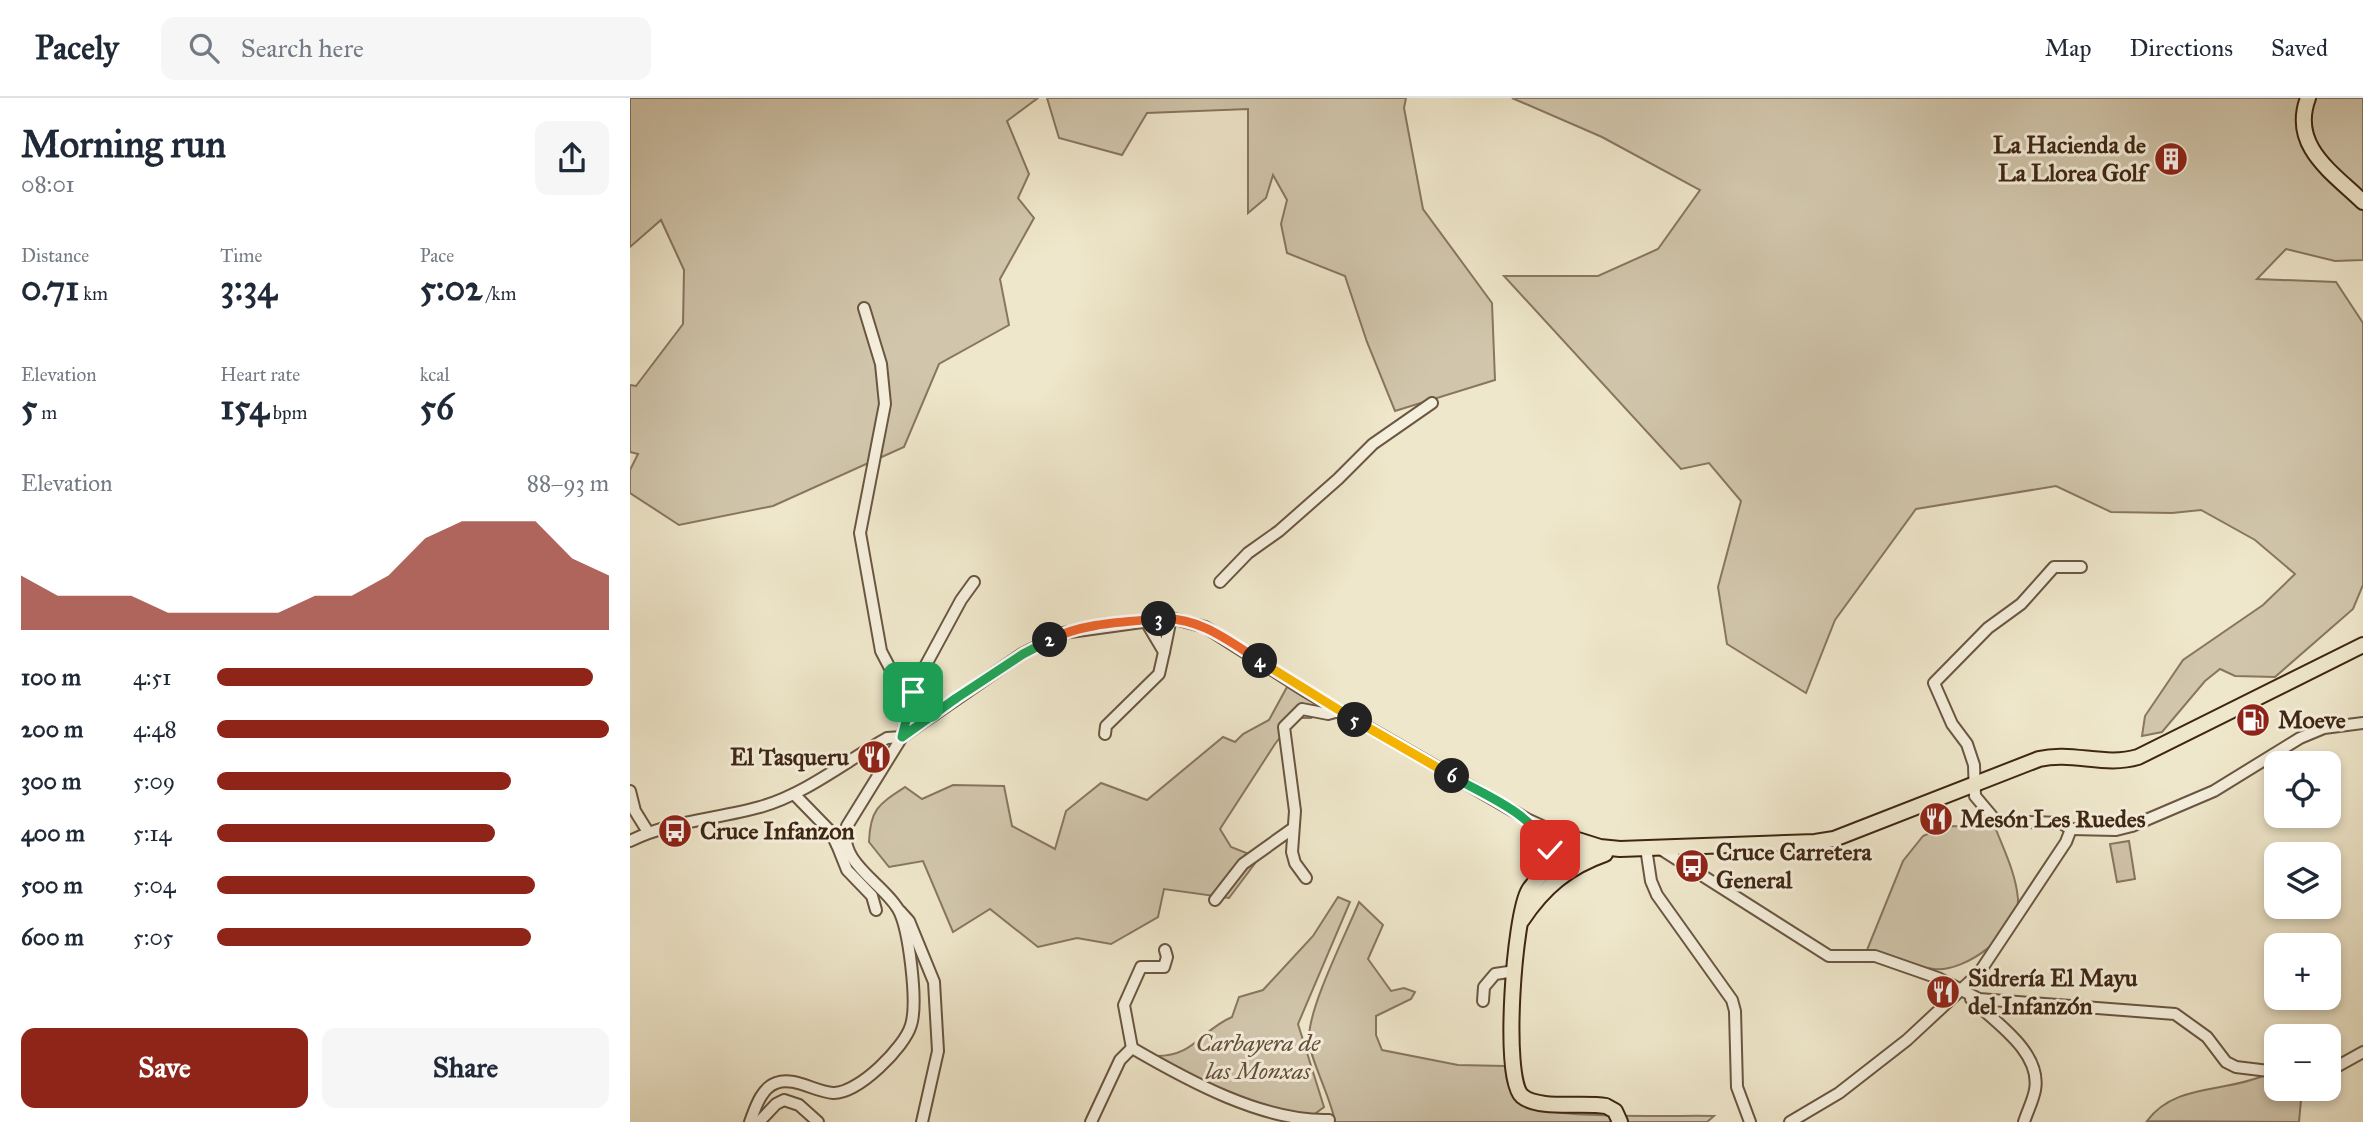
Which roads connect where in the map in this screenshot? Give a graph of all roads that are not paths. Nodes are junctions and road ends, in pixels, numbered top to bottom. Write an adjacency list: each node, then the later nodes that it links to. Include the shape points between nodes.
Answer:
1 (2308, 98): 2 (highway, via 2301,122 2312,150)
2 (2363, 202)
3 (864, 308): 12 (street, via 881,364 885,404 860,533 881,651 893,674)
4 (1432, 403): 7 (street, via 1373,444)
5 (2081, 567): 17 (street, via 2054,567 2021,604 1988,628 1934,682 1952,724 1967,744 1974,765)
6 (974, 582): 12 (street)
7 (1220, 582)
8 (1171, 618): 9 (street); 11 (street); 13 (street, via 1205,627)
9 (1145, 620): 11 (street); 16 (street, via 1063,633 1023,654)
10 (2363, 645): 17 (highway, via 2138,757 2110,762 2050,757)
11 (1164, 652): 15 (street, via 1159,674 1106,726)
12 (913, 692): 16 (street)
13 (1339, 711): 20 (street); 21 (street, via 1328,715 1302,709 1283,727 1294,811)
14 (2363, 723): 22 (street, via 2324,728 2300,738 2214,791 2149,821 2116,830)
15 (1105, 734)
16 (902, 737): 19 (street, via 887,738); 26 (street, via 851,817)
17 (1972, 786): 22 (street, via 1996,821 2060,823); 28 (highway, via 1834,839)
18 (630, 791): 23 (street)
19 (794, 794): 23 (street); 26 (street)
20 (1527, 819): 24 (street); 30 (street)
21 (1292, 829): 34 (street, via 1295,863); 36 (street, via 1243,864)
22 (2071, 829): 42 (street, via 1998,946)
23 (648, 832): 25 (street)
24 (1562, 835): 27 (highway); 31 (highway)
25 (630, 841)
26 (841, 844): 37 (street, via 847,870 872,896); 38 (street)
27 (1600, 847): 29 (highway); 31 (highway)
28 (1653, 848): 29 (highway); 42 (street, via 1829,956 1875,956 1923,971); 55 (street, via 1651,881 1657,895 1732,1000 1737,1087)
29 (1620, 849): 32 (highway)
30 (1550, 850): 31 (highway); 33 (highway)
31 (1565, 857): 32 (highway); 33 (highway); 35 (highway)
32 (1586, 860): 35 (highway)
33 (1543, 873): 39 (highway, via 1525,899)
34 (1306, 878)
35 (1541, 892): 39 (highway)
36 (1215, 901)
37 (876, 909)
38 (898, 909): 49 (street, via 908,951 913,1013 909,1032 897,1049 849,1089 835,1093 786,1081 774,1083 763,1093); 52 (street, via 909,921 934,982 938,1051)
39 (1520, 924): 41 (highway)
40 (1165, 950): 44 (street, via 1164,967 1142,967 1124,1005)
41 (1515, 971): 43 (street, via 1495,974 1484,987); 54 (highway, via 1511,1067 1517,1090 1535,1103 1606,1106)
42 (1961, 990): 47 (street, via 1990,1001 2175,1014 2207,1037 2227,1062); 56 (street, via 1839,1093); 57 (street, via 2026,1052 2035,1072 2035,1089)
43 (1483, 1002)
44 (1132, 1048): 48 (street, via 1237,1103 1304,1119); 53 (street, via 1120,1060)
45 (2363, 1052): 46 (street)
46 (2341, 1064)
47 (2264, 1070)
48 (1329, 1120)
49 (750, 1122)
50 (759, 1122): 51 (street, via 784,1100 799,1105)
51 (818, 1122)
52 (922, 1122)
53 (1091, 1122)
54 (1620, 1122)
55 (1750, 1122)
56 (1790, 1122)
57 (2024, 1122)

